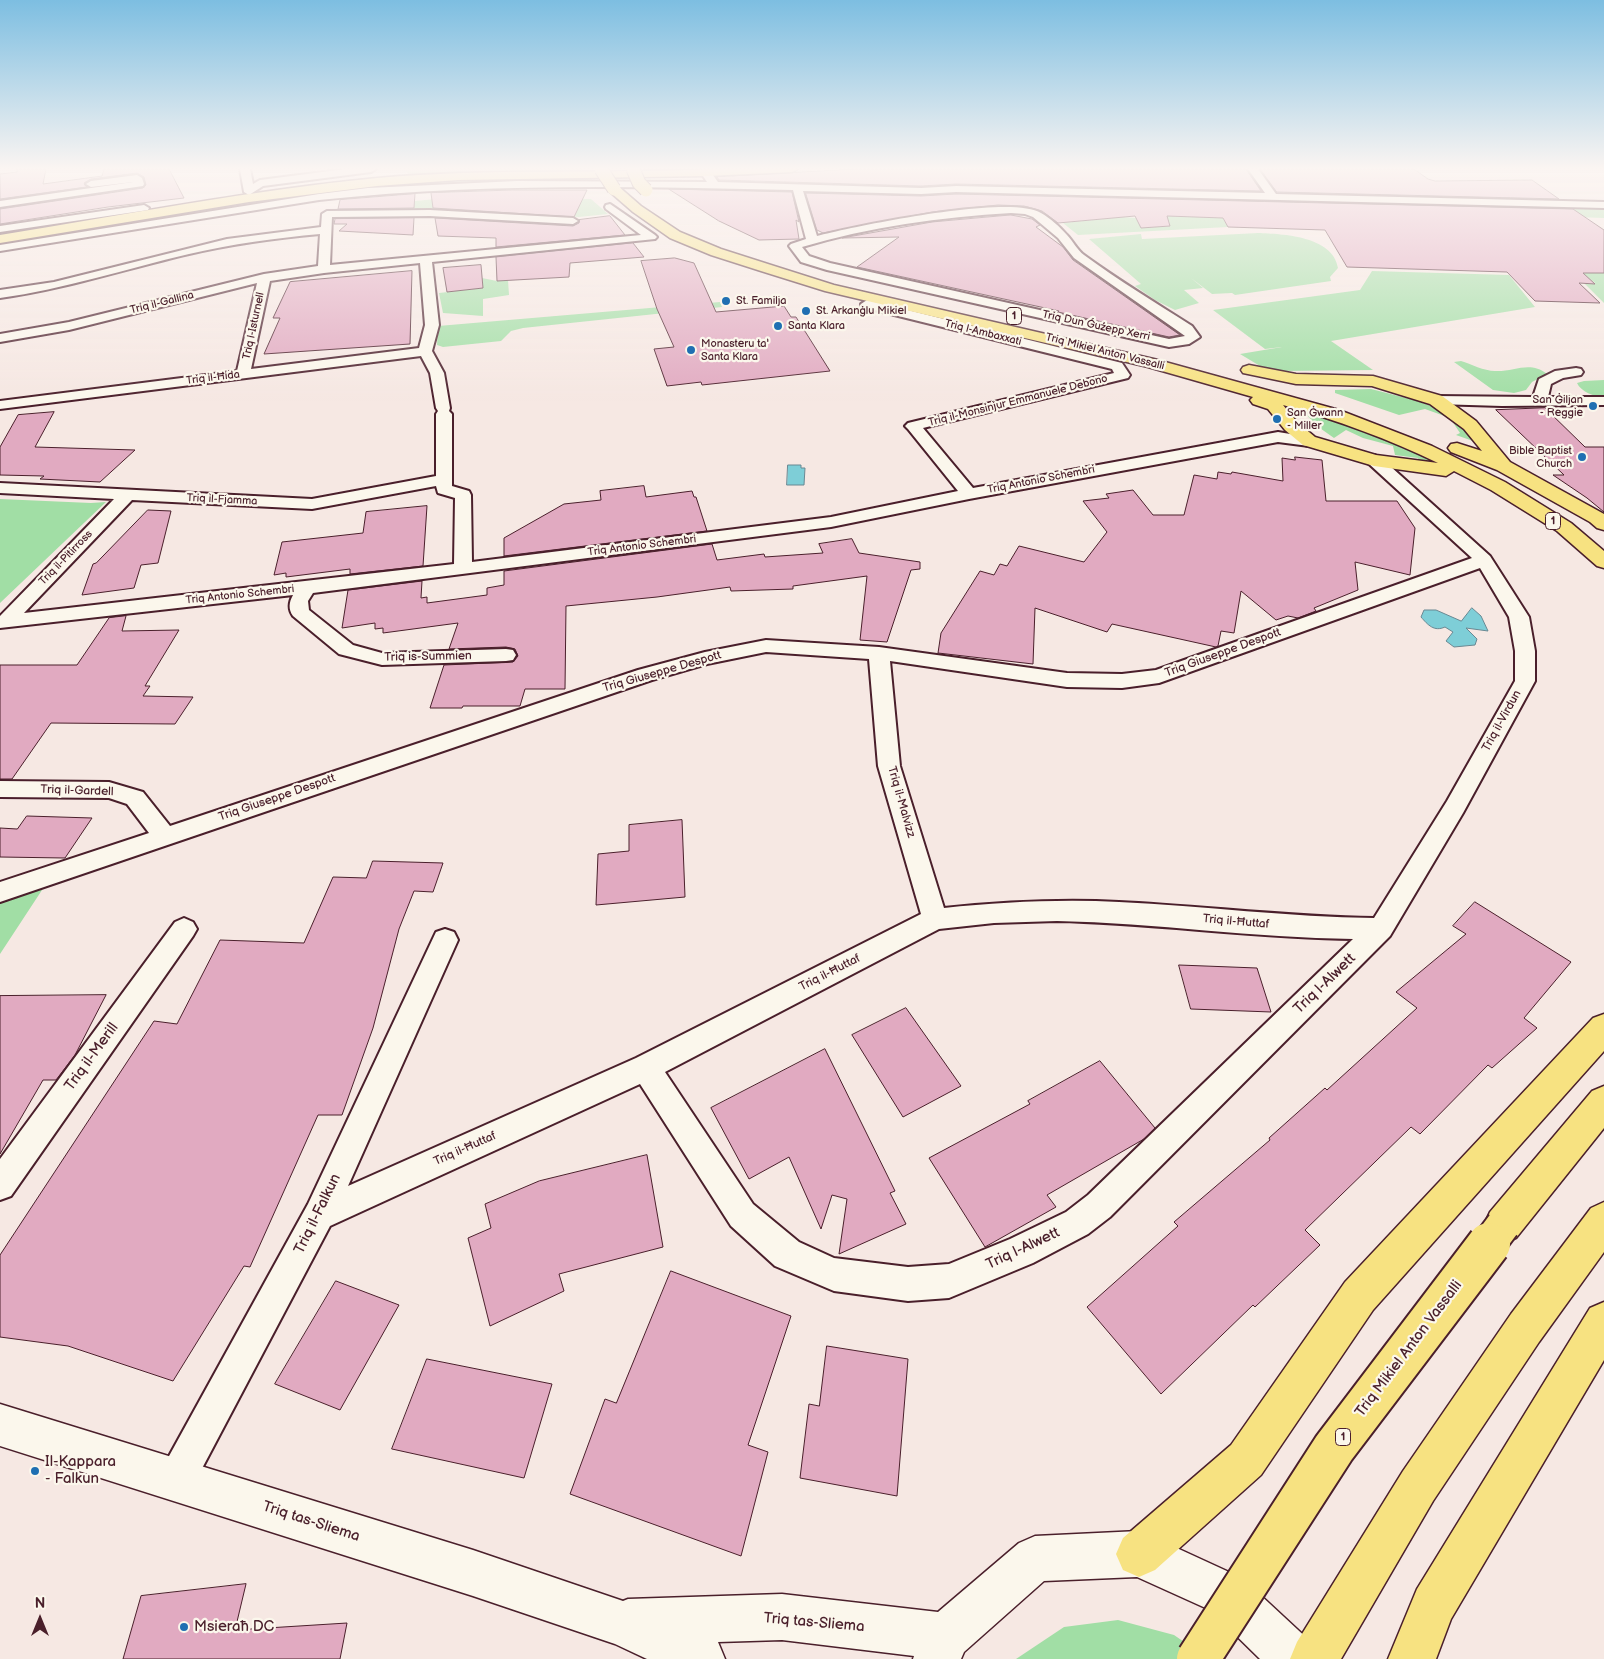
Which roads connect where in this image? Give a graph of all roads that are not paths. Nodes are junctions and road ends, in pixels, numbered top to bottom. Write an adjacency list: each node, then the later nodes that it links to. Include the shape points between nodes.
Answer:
1 (206, 246): 12 (street, via 41,288)
2 (326, 246): 10 (street)
3 (553, 246): 8 (street, Triq il-Gallina)
4 (704, 246): 17 (main road, Triq Mikiel Anton Vassalli / 1, bridge, via 830,288)
5 (794, 246): 9 (street, Triq Dun Ǵuźepp Xerri, via 805,259)
6 (1070, 246): 9 (street, Triq Dun Ǵuźepp Xerri, via 1078,256 1188,329 1193,337 1169,342)
7 (763, 253): 9 (main road, Triq Mikiel Anton Vassalli / 1)
8 (426, 260): 10 (street, Triq il-Gallina); 15 (street, via 432,324)
9 (822, 268): 16 (main road, Triq Mikiel Anton Vassalli / 1)
10 (324, 269): 11 (street, Triq il-Gallina)
11 (264, 278): 14 (street, Triq il-Gallina, via 69,326); 19 (street, Triq l-Isturnell)
12 (0, 294)
13 (867, 304): 20 (street, Triq l-Ambaxxati, via 1117,366)
14 (0, 338)
15 (425, 351): 19 (street, Triq il-Ħida); 32 (street, via 438,373 444,411)
16 (1182, 355)
17 (1152, 363): 28 (main road, 1, via 1173,374 1274,405); 33 (main road, Triq Mikiel Anton Vassalli / 1, via 1333,414 1426,450)
18 (1576, 372): 23 (street, via 1560,374 1544,382)
19 (243, 374): 25 (street, Triq il-Ħida)
20 (1123, 375): 35 (street, Triq il-Monsinjur Emmanuele Debono, via 913,426)
21 (1436, 400): 22 (street); 27 (main road, 1); 31 (main road, 1, via 1373,381 1296,379 1244,369 1351,405)
22 (1502, 402): 23 (street); 27 (street, via 1477,412)
23 (1539, 402): 24 (street)
24 (1604, 402)
25 (6, 404): 26 (street)
26 (0, 415)
27 (1470, 424): 31 (main road, 1)
28 (1284, 431): 29 (main road, 1); 35 (street, Triq Antonio Schembri)
29 (1374, 460): 30 (main road, 1); 37 (street, Triq il-Virdun)
30 (1408, 464): 33 (main road, 1, via 1445,469); 37 (street, via 1408,479)
31 (1504, 466): 38 (main road, 1)
32 (443, 480): 36 (street, Triq il-Fjamma, via 312,504); 41 (street, via 444,489 463,495)
33 (1498, 486): 40 (main road, Triq Mikiel Anton Vassalli / 1, via 1564,528)
34 (0, 488): 36 (street, Triq il-Fjamma)
35 (969, 494): 41 (street, Triq Antonio Schembri, via 831,522)
36 (127, 495): 43 (street, Triq il-Pitirross)
37 (1414, 498): 39 (street, Triq il-Virdun)
38 (1604, 524)
39 (1484, 560): 44 (street, Triq Giuseppe Despott, via 1159,676 1067,680); 51 (street, Triq il-Virdun, via 1519,617 1525,651 1525,681 1455,807)
40 (1604, 562)
41 (464, 568): 42 (street, Triq Antonio Schembri)
42 (307, 588): 43 (street, Triq Antonio Schembri); 45 (street, Triq is-Summien, via 299,601 300,612 346,650 382,659)
43 (3, 622)
44 (879, 653): 47 (street, Triq Giuseppe Despott, via 766,646 706,658 645,675); 49 (street, Triq il-Malvizz, via 889,766)
45 (506, 655)
46 (0, 789): 47 (street, Triq il-Gardell, via 108,790 126,794 135,798)
47 (165, 836): 48 (street, Triq Giuseppe Despott)
48 (0, 892)
49 (935, 919): 51 (street, Triq il-Ħuttaf, via 994,913 1110,912 1314,928); 54 (street, Triq il-Ħuttaf)
50 (184, 929): 56 (street, Triq il-Merill)
51 (1381, 929): 54 (street, Triq l-Alwett, via 1099,1206 1077,1223 1022,1251 949,1280 908,1284 834,1274 787,1254 742,1215)
52 (445, 940): 57 (street, Triq il-Falkun)
53 (1604, 1028): 62 (main road, via 1360,1296 1246,1460)
54 (646, 1067): 57 (street, Triq il-Ħuttaf)
55 (1604, 1102): 66 (main road, Triq Mikiel Anton Vassalli / 1, bridge, via 1503,1225 1334,1448)
56 (0, 1185)
57 (319, 1216): 61 (street, Triq il-Falkun)
58 (1604, 1221): 68 (main road, via 1525,1328 1418,1486)
59 (1604, 1322): 69 (main road, via 1433,1605)
60 (0, 1426): 61 (main road, Triq tas-Sliema)
61 (176, 1480): 63 (main road, Triq tas-Sliema)
62 (1139, 1554): 64 (main road, via 1034,1559); 67 (main road, via 1226,1594)
63 (622, 1622): 64 (main road, Triq tas-Sliema, via 782,1617); 65 (main road, Triq tas-Sliema)
64 (942, 1648)
65 (701, 1659)
66 (1198, 1659)
67 (1294, 1659)
68 (1314, 1659)
69 (1412, 1659)

